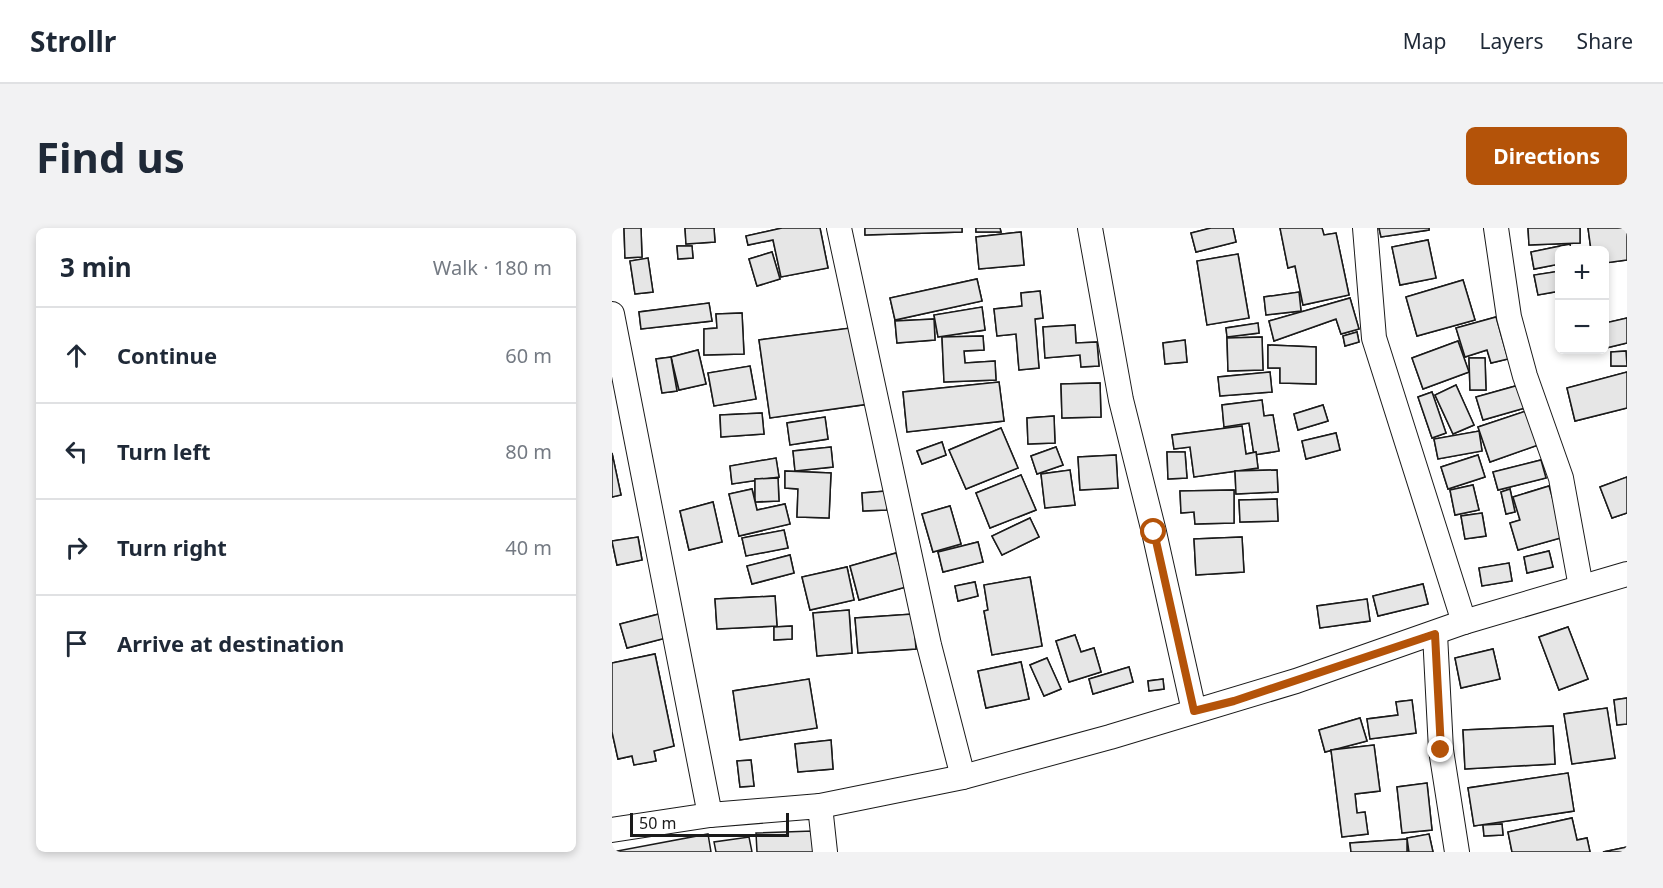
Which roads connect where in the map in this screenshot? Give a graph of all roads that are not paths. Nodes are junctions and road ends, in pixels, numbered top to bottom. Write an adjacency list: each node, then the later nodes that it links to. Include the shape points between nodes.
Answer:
1 (839, 228): 11 (street, via 928,645)
2 (1090, 228): 10 (street, via 1121,400)
3 (1365, 228): 8 (street, via 1374,339)
4 (1496, 228): 7 (street, via 1509,317 1562,478)
5 (612, 314): 13 (street)
6 (1626, 577): 7 (street)
7 (1581, 587): 8 (street)
8 (1464, 622): 9 (street)
9 (1435, 634): 10 (street); 16 (street, via 1441,750)
10 (1194, 711): 11 (street)
11 (963, 777): 12 (street)
12 (820, 806): 13 (street); 15 (street)
13 (710, 815): 14 (street)
14 (612, 830)
15 (825, 852)
16 (1457, 852)

